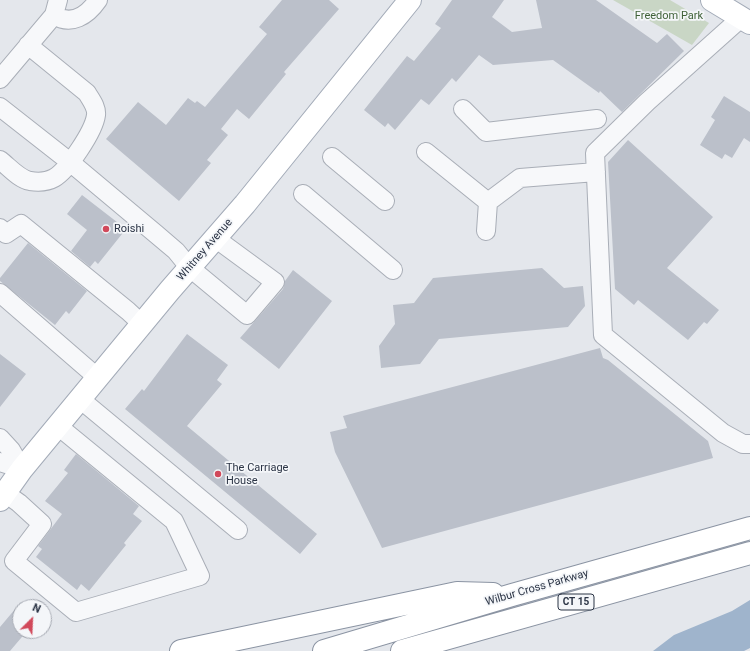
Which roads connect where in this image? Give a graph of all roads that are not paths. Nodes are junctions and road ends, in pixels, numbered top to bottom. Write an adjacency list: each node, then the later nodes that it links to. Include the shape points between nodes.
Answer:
1 (98, 0): 4 (street, via 84,16 71,21 60,19)
2 (410, 0): 21 (main road, Whitney Avenue)
3 (712, 0): 5 (main road)
4 (56, 7): 6 (street)
5 (746, 21): 15 (street, via 647,102 595,153)
6 (28, 45): 7 (street); 14 (street, via 87,93 93,102 96,114 93,127)
7 (0, 79)
8 (0, 107): 14 (street)
9 (462, 109): 10 (street, via 486,132)
10 (597, 119)
11 (426, 152): 18 (street)
12 (332, 157): 17 (street)
13 (0, 160): 14 (street, via 17,175 29,181 44,182 55,178)
14 (70, 162): 22 (street, via 171,247)
15 (596, 172): 18 (street, via 520,178); 30 (street, via 603,335 723,433 743,444)
16 (303, 194): 23 (street)
17 (384, 201)
18 (488, 202): 19 (street)
19 (486, 231)
20 (2, 234): 25 (street, via 22,224)
21 (215, 238): 22 (main road, Whitney Avenue); 22 (street, via 275,282 247,316)
22 (190, 267): 25 (main road, Whitney Avenue)
23 (393, 270)
24 (0, 293): 26 (street)
25 (142, 324): 26 (main road, Whitney Avenue)
26 (98, 378): 27 (main road, Whitney Avenue)
27 (80, 399): 28 (main road, Whitney Avenue); 35 (street)
28 (58, 426): 32 (main road, Whitney Avenue); 33 (street, via 174,521 200,576 76,612 14,561 42,524 19,503)
29 (0, 438): 32 (street, via 11,450)
30 (750, 444)
31 (0, 462): 32 (street)
32 (22, 469): 33 (main road, Whitney Avenue)
33 (2, 497)
34 (750, 528): 37 (main road, Wilbur Cross Parkway / CT 15)
35 (238, 530)
36 (750, 553): 38 (main road, CT 15)
37 (512, 595): 39 (main road, via 457,593); 40 (main road, Wilbur Cross Parkway / CT 15)
38 (469, 632): 41 (main road, CT 15); 42 (main road)
39 (181, 651)
40 (324, 651)
41 (402, 651)
42 (432, 651)

